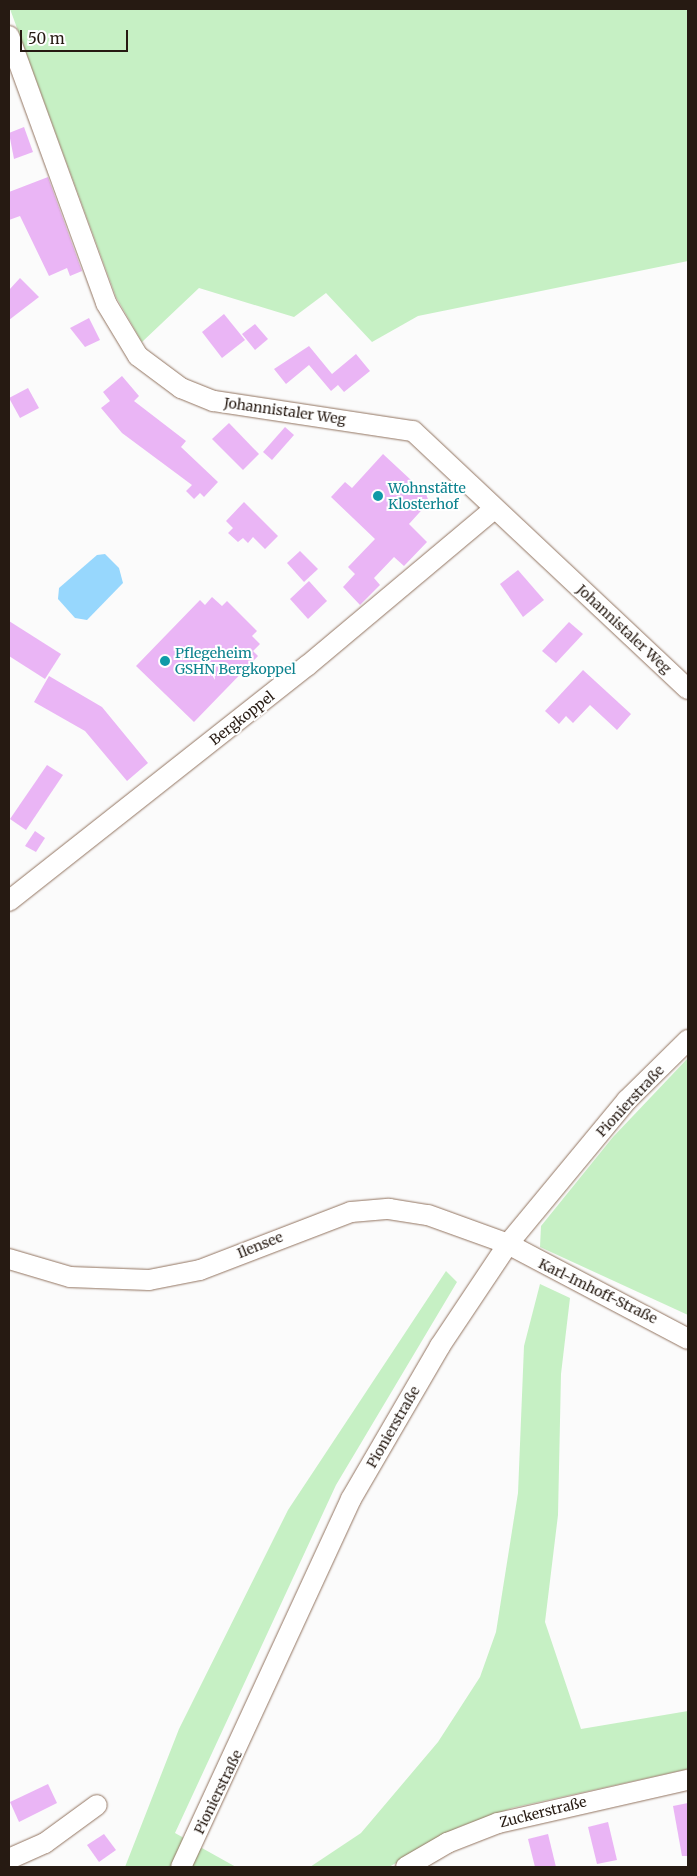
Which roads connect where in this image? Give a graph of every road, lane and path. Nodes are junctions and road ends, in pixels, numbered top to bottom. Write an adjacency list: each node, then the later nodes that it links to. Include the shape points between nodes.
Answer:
1 (9, 36): 2 (street, Johannistaler Weg, via 106,303 138,356 181,388 214,401 413,431)
2 (493, 510): 3 (street, Johannistaler Weg); 4 (street, Bergkoppel, via 307,666)
3 (688, 689)
4 (9, 901)
5 (688, 1040): 6 (street, Pionierstraße, via 627,1100)
6 (508, 1244): 7 (street, Ilensee, via 428,1215 389,1209 351,1212 200,1270 149,1280 70,1277); 8 (street, Karl-Imhoff-Straße); 12 (street, Pionierstraße, via 440,1346 352,1499)
7 (9, 1259)
8 (688, 1340)
9 (688, 1780): 13 (street, Zuckerstraße, via 498,1823 447,1843)
10 (97, 1805): 11 (street, via 45,1843)
11 (9, 1859)
12 (181, 1867)
13 (406, 1867)

